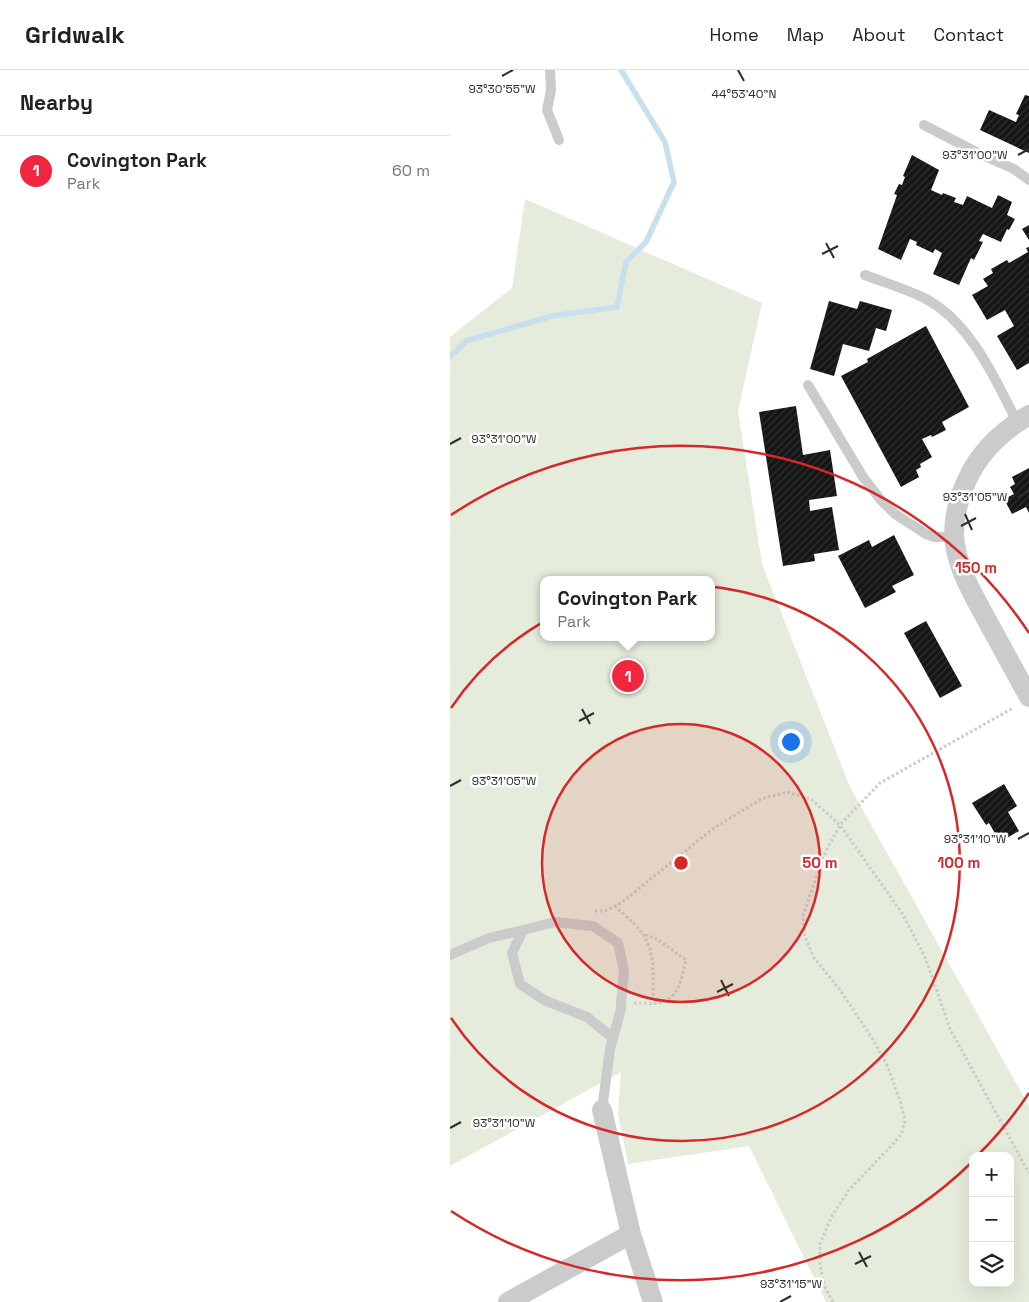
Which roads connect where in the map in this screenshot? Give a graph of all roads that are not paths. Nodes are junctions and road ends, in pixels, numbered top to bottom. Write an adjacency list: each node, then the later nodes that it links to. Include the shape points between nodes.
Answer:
1 (550, 70): 3 (lane, via 547,110)
2 (924, 125): 4 (lane, via 1014,169)
3 (559, 140)
4 (1029, 180)
5 (865, 275): 7 (lane, via 926,299 947,314 964,330)
6 (808, 385): 8 (lane, via 863,477 880,499 895,514 926,534)
7 (1023, 418): 8 (street, via 987,448 972,470 960,495)
8 (954, 537): 9 (street, via 966,581)
9 (1025, 700)
10 (523, 930): 11 (lane, via 489,938); 12 (lane, via 512,953 520,984 546,1002 587,1017); 12 (lane, via 555,922 593,926 618,943 624,970)
11 (450, 955)
12 (613, 1038): 13 (lane)
13 (602, 1110): 14 (street)
14 (631, 1234): 15 (street); 16 (street)
15 (508, 1302)
16 (653, 1302)

